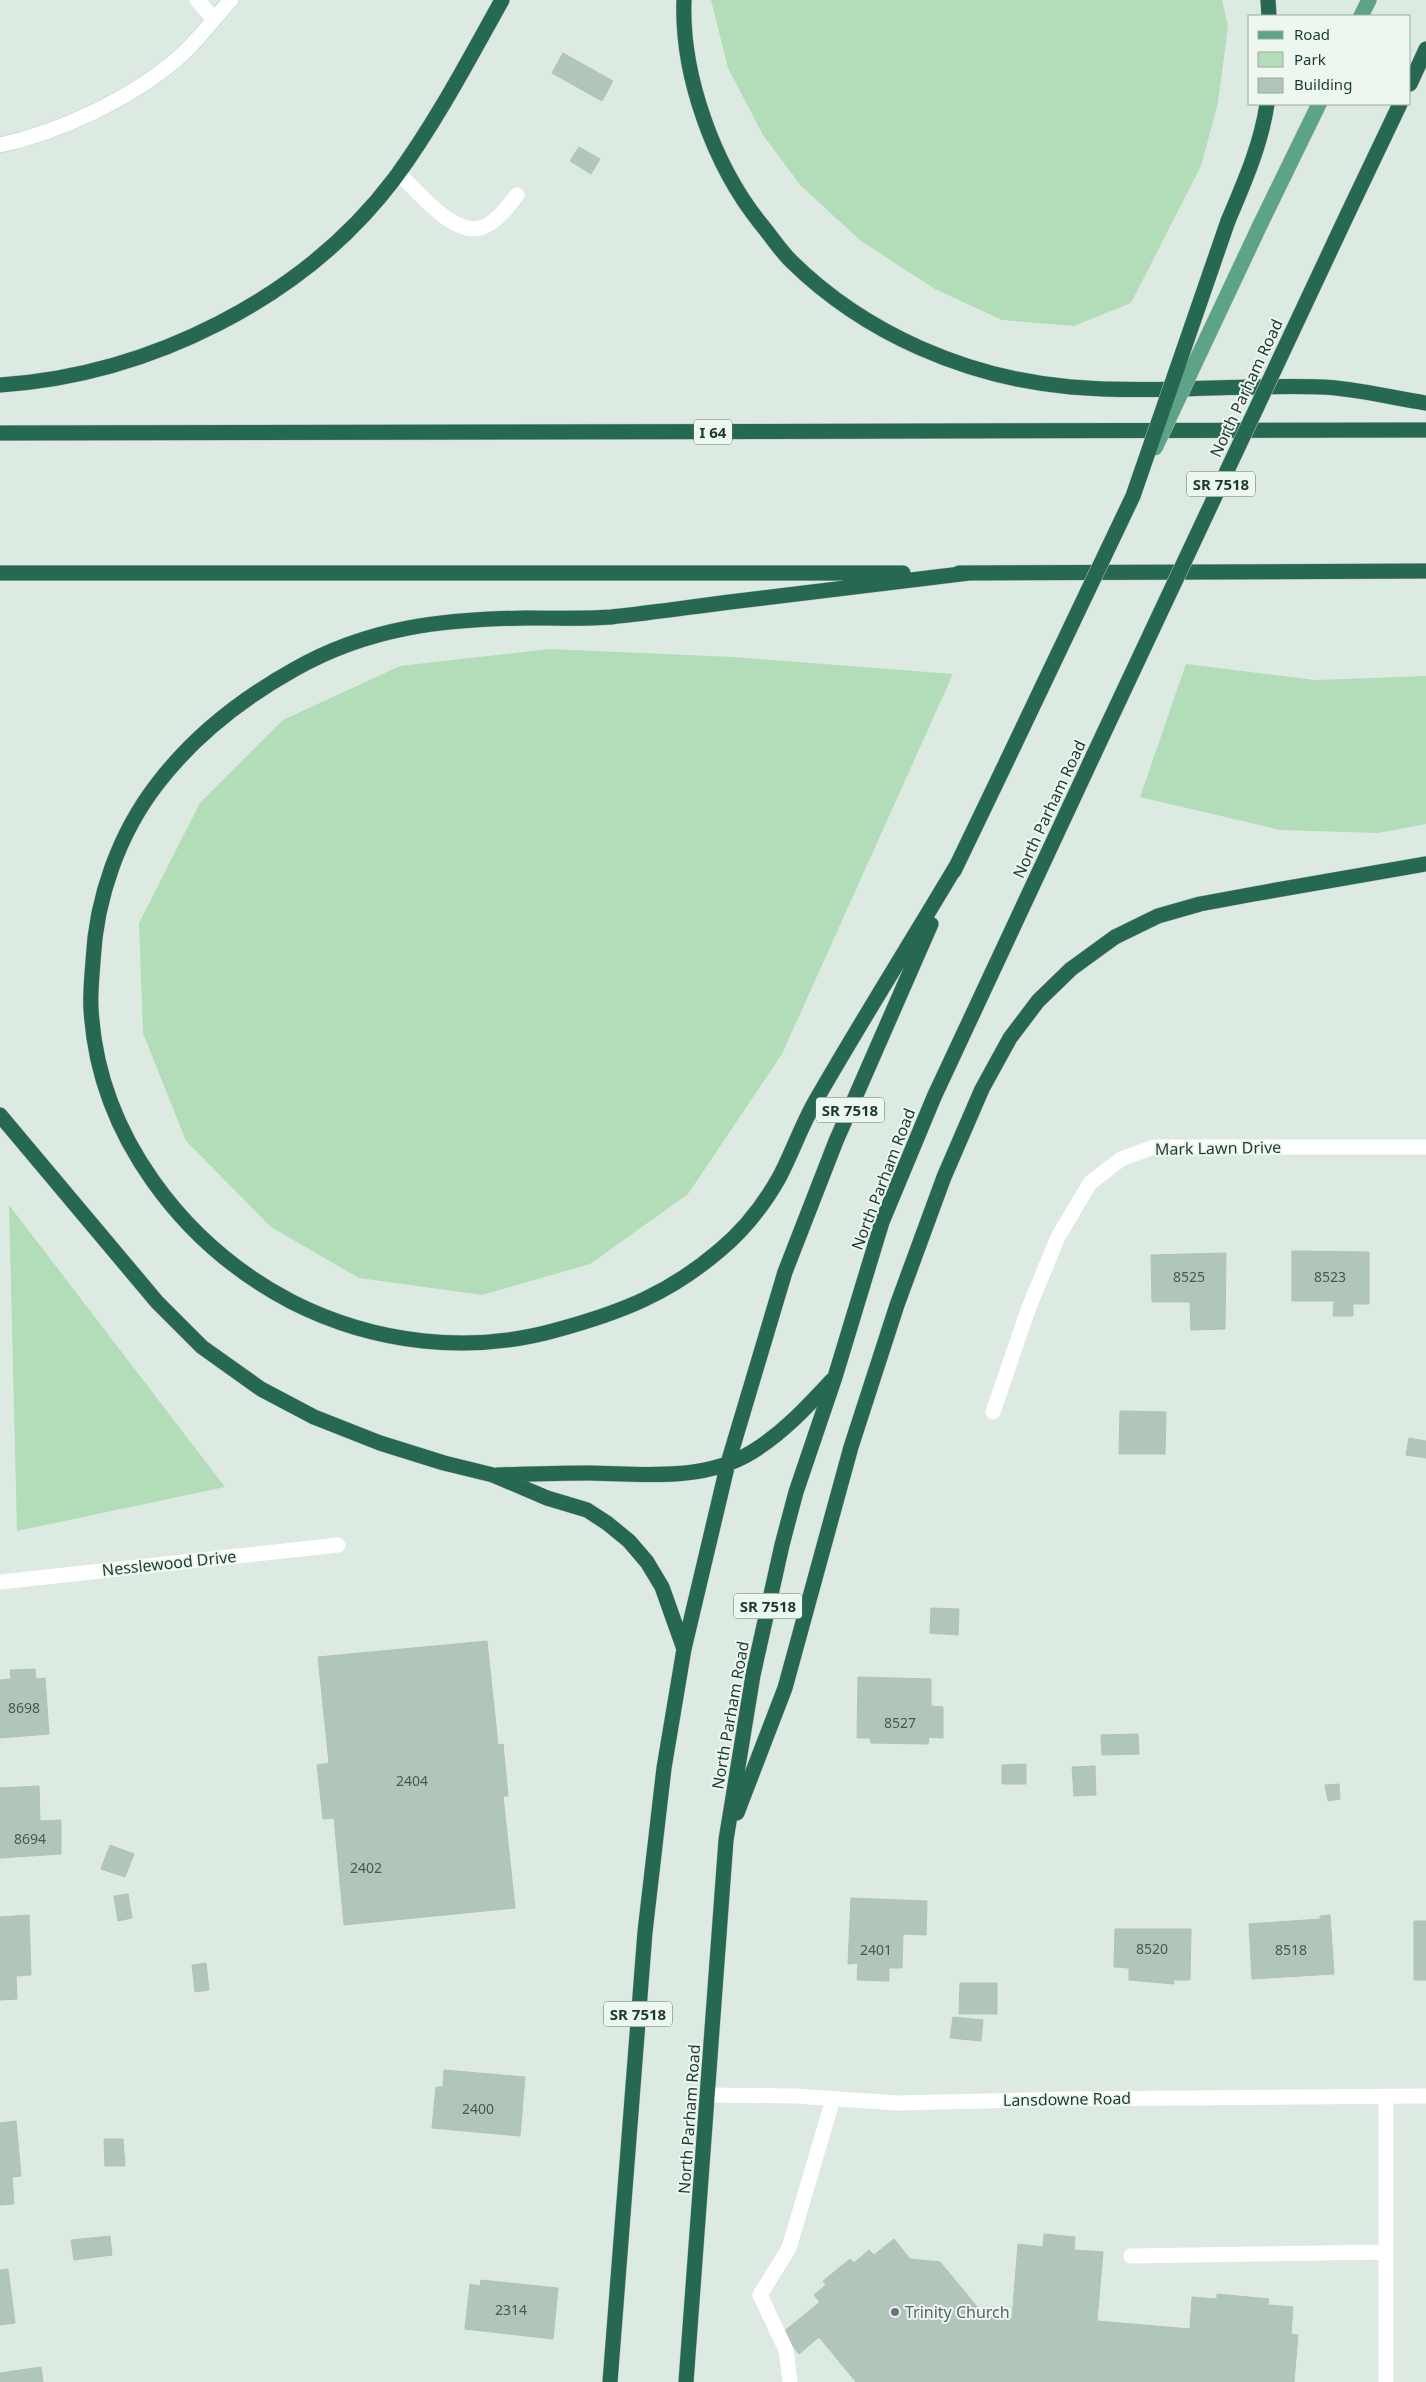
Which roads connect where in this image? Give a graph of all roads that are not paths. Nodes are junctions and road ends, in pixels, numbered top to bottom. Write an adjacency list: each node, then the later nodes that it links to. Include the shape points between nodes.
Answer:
1 (197, 0): 9 (street)
2 (231, 0): 9 (street)
3 (502, 0): 16 (highway, via 437,117)
4 (684, 0): 19 (highway, via 686,43 693,80 711,137 728,174 750,210 790,260 825,292 869,322 971,368 1036,383 1118,389 1324,387)
5 (1268, 0): 7 (highway)
6 (1369, 0): 8 (main road)
7 (1270, 15)
8 (1362, 15)
9 (214, 19): 15 (street, via 177,59 103,107 52,129)
10 (1426, 49): 11 (highway)
11 (1411, 82)
12 (1266, 105): 22 (highway, bridge, via 1251,166 1228,221)
13 (1319, 105): 22 (main road, SR 7518, bridge)
14 (1400, 105): 30 (highway, North Parham Road / SR 7518, bridge, via 930,1106 882,1222)
15 (0, 145)
16 (398, 173): 17 (street, via 453,224 469,230 484,227 500,215); 18 (highway, via 349,230 290,280 235,315 132,358 78,374)
17 (517, 195)
18 (0, 385)
19 (1426, 403)
20 (1426, 430): 21 (highway, I 64)
21 (0, 433)
22 (1132, 496): 26 (highway, SR 7518, bridge)
23 (1426, 571): 25 (highway)
24 (0, 573): 25 (highway)
25 (968, 573): 26 (highway, via 606,618 479,619 433,623 382,632 339,647 297,668 234,708 203,733 160,780 117,854 101,900 94,940 91,1008 97,1055 114,1111 138,1160 176,1212 241,1272 317,1314 361,1330 407,1340 465,1344 529,1338 599,1318 651,1298 693,1273 727,1245 754,1215 778,1179 812,1107)
26 (958, 863): 32 (highway, SR 7518, via 836,1141 785,1272)
27 (1426, 864): 37 (highway, via 1200,904 1158,916 1115,937 1071,969 1038,1001 1010,1038 982,1089 944,1177 897,1305 849,1456 786,1688)
28 (0, 1115): 33 (highway, via 157,1302 202,1347 262,1389 314,1417 380,1443)
29 (1426, 1147): 31 (street, Mark Lawn Drive, via 1163,1146 1121,1159 1090,1183 1058,1237 1029,1307)
30 (835, 1377): 32 (highway, via 777,1434 752,1452); 37 (highway, North Parham Road / SR 7518, via 796,1492 769,1601)
31 (994, 1412)
32 (728, 1463): 33 (highway, via 676,1475); 36 (highway, SR 7518)
33 (493, 1475): 36 (highway, via 547,1498 587,1510 629,1542 647,1562 662,1587)
34 (338, 1545): 35 (street, Nesslewood Drive)
35 (0, 1582)
36 (684, 1649): 44 (highway, SR 7518, via 664,1768 645,1932)
37 (726, 1840): 38 (highway, North Parham Road / SR 7518)
38 (708, 2095): 41 (street, Lansdowne Road); 45 (highway, North Parham Road / SR 7518)
39 (1426, 2096): 40 (street, Lansdowne Road)
40 (1386, 2097): 41 (street, Lansdowne Road, via 1070,2098 897,2103); 42 (street)
41 (834, 2099): 46 (street, via 788,2248 760,2295 786,2350)
42 (1386, 2252): 43 (street); 47 (street)
43 (1131, 2256)
44 (610, 2382)
45 (686, 2382)
46 (790, 2382)
47 (1386, 2382)

